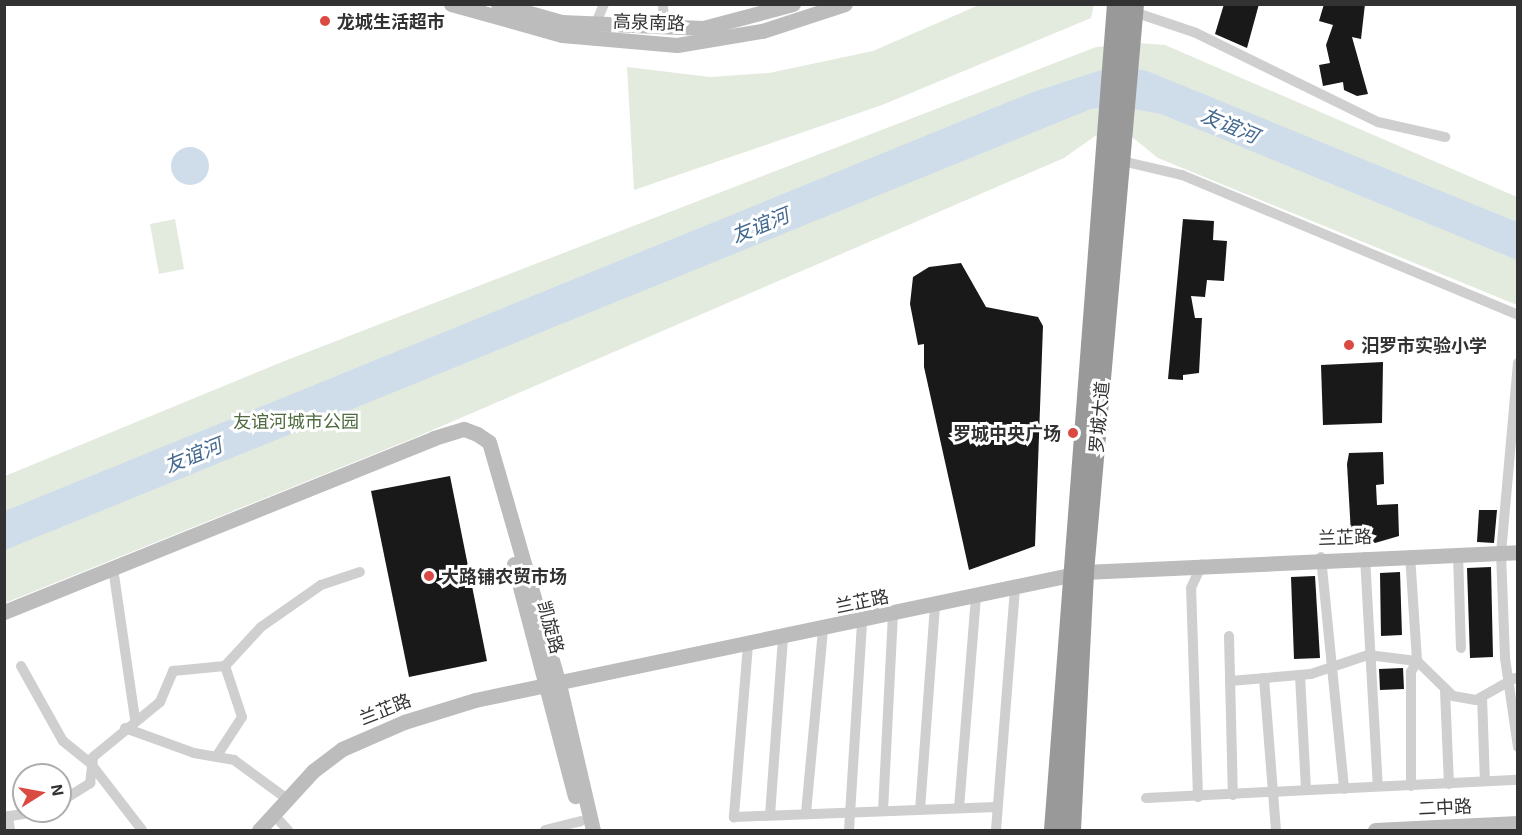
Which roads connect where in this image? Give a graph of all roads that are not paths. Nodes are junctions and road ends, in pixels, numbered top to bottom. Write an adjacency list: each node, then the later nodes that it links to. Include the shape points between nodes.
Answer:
1 (451, 4): 6 (street, 高泉南路, via 562,35 677,45 762,31)
2 (498, 4): 8 (street, 高泉南路, via 561,22)
3 (604, 4): 8 (street)
4 (663, 4): 9 (street)
5 (793, 4): 9 (street, 高泉南路, via 724,24)
6 (845, 4)
7 (1128, 7): 10 (street, via 1196,33 1378,122); 11 (highway, 罗城大道)
8 (596, 23): 9 (street, 高泉南路)
9 (664, 27)
10 (1445, 137)
11 (1117, 159): 12 (street, via 1182,175); 23 (highway, 罗城大道)
12 (1518, 315)
13 (1518, 363): 15 (street)
14 (1518, 552): 15 (street, 兰芷路)
15 (1501, 553): 16 (street, 兰芷路); 42 (street, via 1505,658)
16 (1458, 554): 17 (street, 兰芷路); 34 (street)
17 (1410, 555): 18 (street, 兰芷路); 36 (street)
18 (1365, 556): 19 (street, 兰芷路); 35 (street)
19 (1321, 557): 20 (street, 兰芷路); 39 (street, via 1325,630)
20 (1202, 564): 23 (street, 兰芷路); 62 (street, via 1191,588)
21 (113, 568): 27 (street); 44 (street, 凯旋路, via 464,429 477,434); 47 (street)
22 (360, 572): 38 (street, via 321,585 261,627)
23 (1077, 574): 24 (street, 兰芷路); 83 (highway, 罗城大道); 84 (highway, 罗城大道)
24 (1015, 587): 25 (street, 兰芷路); 65 (street)
25 (976, 595): 26 (street, 兰芷路); 66 (street)
26 (936, 605): 28 (street, 兰芷路); 67 (street)
27 (4, 612)
28 (892, 615): 29 (street, 兰芷路); 68 (street)
29 (862, 622): 30 (street, 兰芷路); 69 (street)
30 (823, 629): 32 (street, 兰芷路); 70 (street)
31 (1229, 636): 43 (street)
32 (783, 638): 33 (street, 兰芷路); 72 (street)
33 (748, 645): 44 (street, 兰芷路); 72 (street, via 734,817)
34 (1461, 648)
35 (1368, 655): 36 (street); 39 (street); 55 (street)
36 (1417, 661): 45 (street); 56 (street, via 1411,672)
37 (21, 666): 51 (street, via 63,741)
38 (225, 666): 47 (street, via 173,671 160,702); 50 (street, via 242,717)
39 (1335, 666): 40 (street); 57 (street)
40 (1300, 675): 41 (street); 58 (street)
41 (1264, 678): 43 (street); 59 (street)
42 (1515, 678): 46 (street); 49 (street)
43 (1230, 681): 61 (street)
44 (553, 686): 64 (street, 兰芷路, via 435,711 372,734 313,771); 75 (street, 凯旋路)
45 (1445, 690): 46 (street, via 1453,696); 54 (street)
46 (1482, 697): 53 (street)
47 (135, 718): 48 (street)
48 (125, 728): 50 (street, via 194,753); 51 (street)
49 (1518, 747)
50 (218, 754): 64 (street)
51 (90, 764): 60 (street, via 90,783); 77 (street)
52 (1518, 780): 53 (street)
53 (1485, 782): 54 (street)
54 (1449, 784): 56 (street)
55 (1378, 786): 56 (street); 57 (street)
56 (1411, 786)
57 (1344, 789): 58 (street)
58 (1306, 790): 59 (street)
59 (1271, 793): 61 (street); 85 (street)
60 (72, 794)
61 (1233, 795): 62 (street)
62 (1198, 796): 63 (street)
63 (1146, 798)
64 (287, 799): 71 (street, 兰芷路)
65 (996, 807): 66 (street); 82 (street)
66 (959, 808): 67 (street)
67 (920, 810): 68 (street)
68 (883, 811): 69 (street)
69 (849, 812): 70 (street); 81 (street)
70 (806, 813): 72 (street)
71 (273, 814): 78 (street, 兰芷路); 79 (street)
72 (770, 815)
73 (6, 817): 76 (street)
74 (1518, 823): 86 (street, 二中路)
75 (586, 828): 80 (street)
76 (10, 831)
77 (142, 831)
78 (259, 831)
79 (288, 831)
80 (545, 831)
81 (849, 831)
82 (996, 831)
83 (1054, 831)
84 (1071, 831)
85 (1276, 831)
86 (1376, 831)

